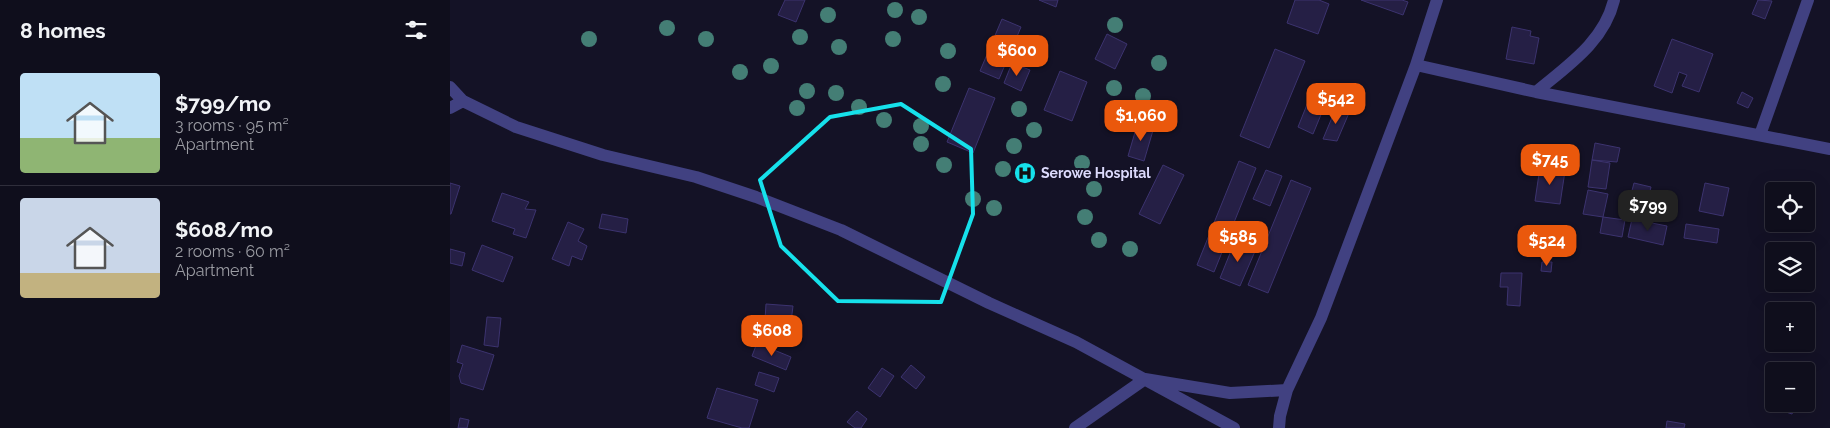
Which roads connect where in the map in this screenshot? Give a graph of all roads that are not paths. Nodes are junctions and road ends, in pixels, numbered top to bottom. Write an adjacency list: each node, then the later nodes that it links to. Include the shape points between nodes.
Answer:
1 (1437, 0): 4 (street)
2 (1614, 0): 6 (street, via 1612,10 1595,39)
3 (1808, 0): 9 (street)
4 (1416, 65): 6 (street); 12 (street, via 1320,318)
5 (450, 87): 7 (street)
6 (1536, 92): 9 (street)
7 (463, 101): 8 (street); 11 (street, via 516,127 603,155 696,177 841,230 988,303 1076,342)
8 (450, 108)
9 (1760, 136): 10 (street)
10 (1830, 149)
11 (1145, 379): 12 (street, via 1230,393); 13 (street); 14 (street)
12 (1287, 390): 15 (street)
13 (1075, 428)
14 (1234, 428)
15 (1279, 428)

